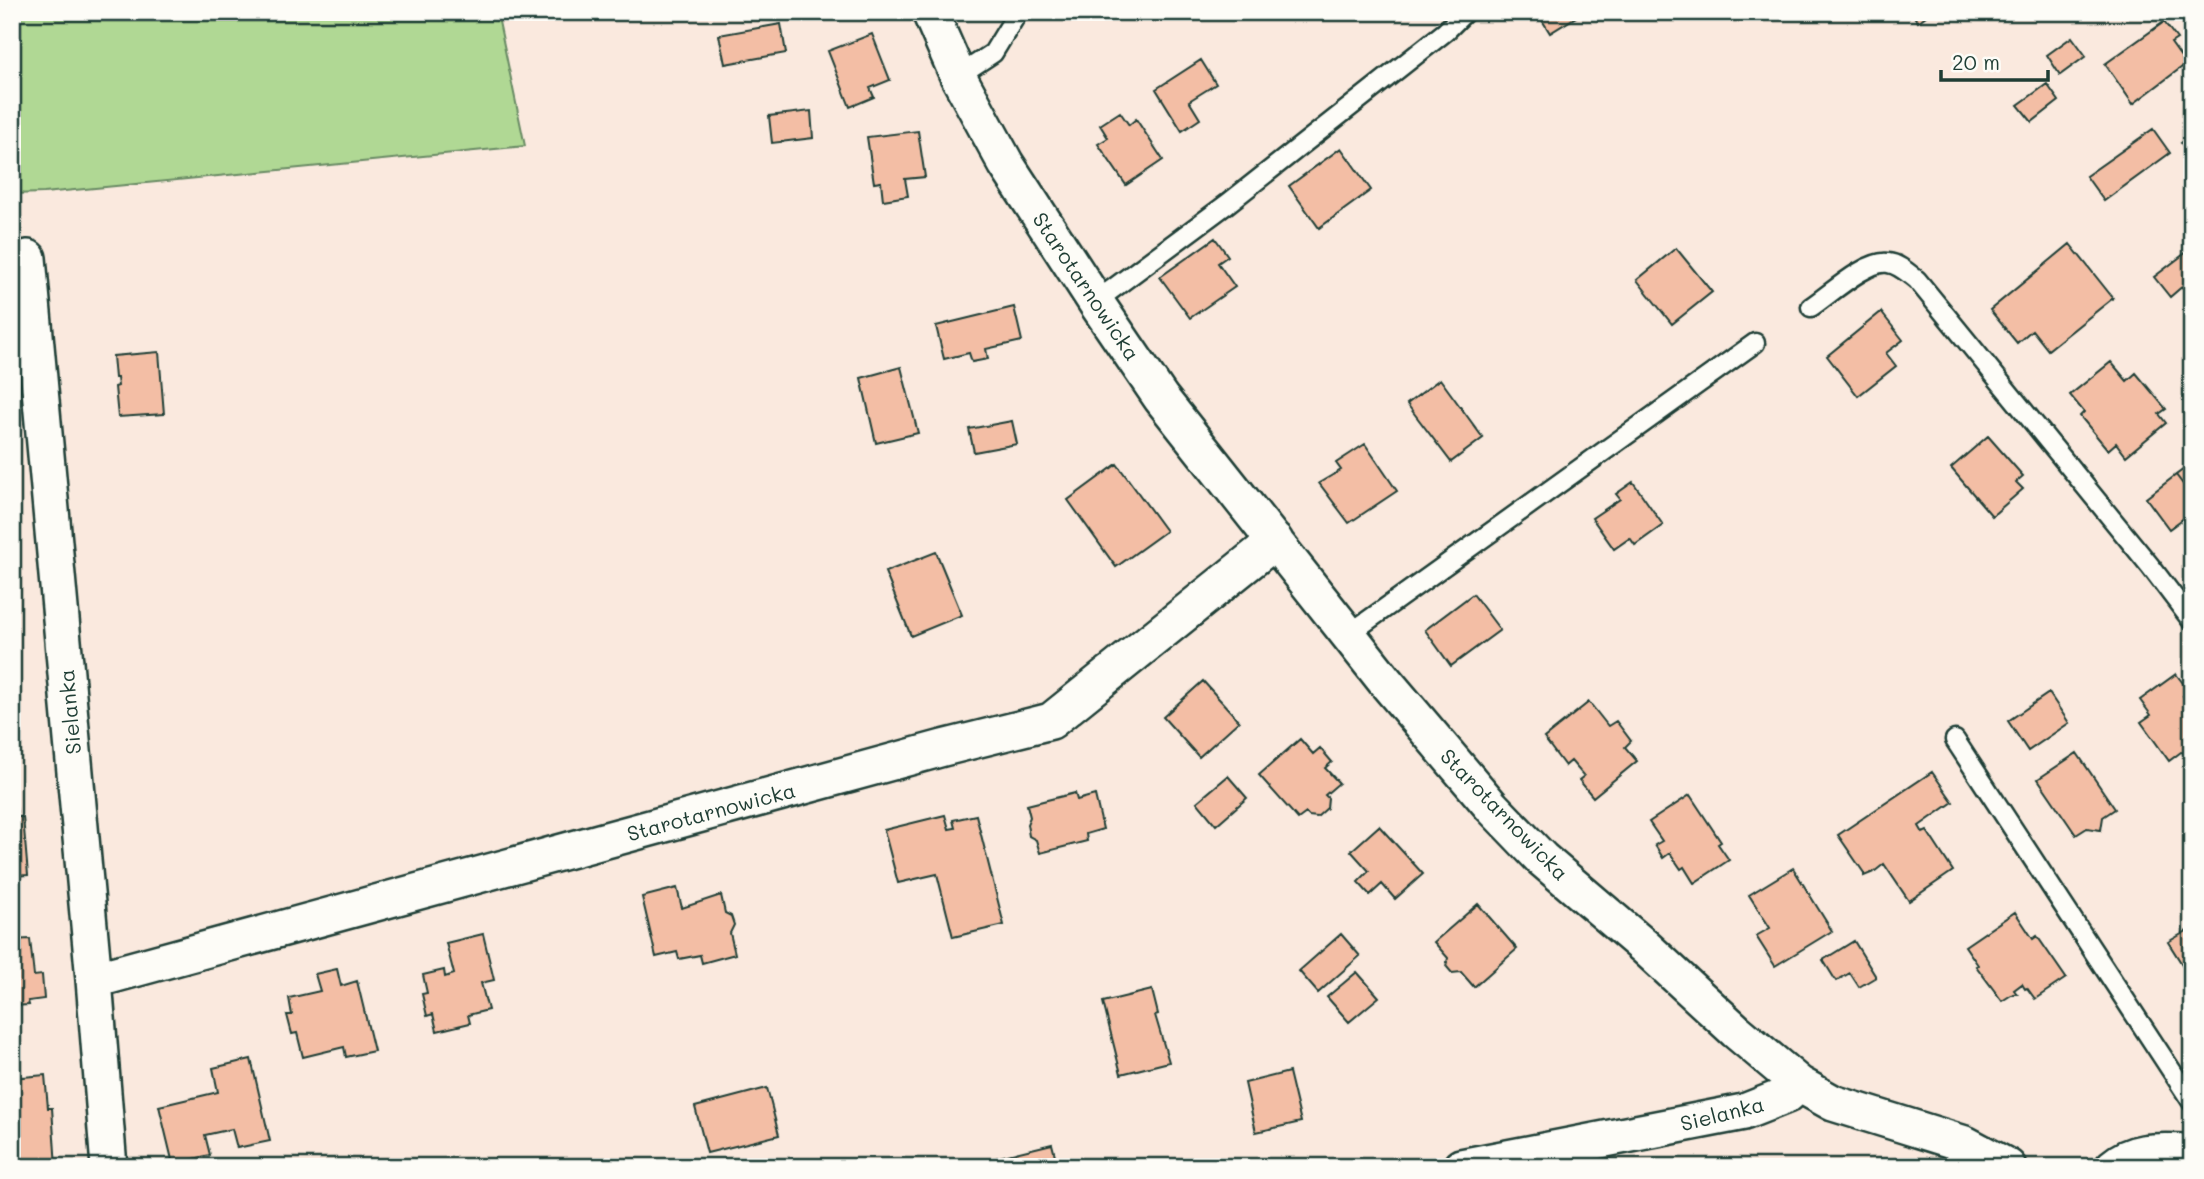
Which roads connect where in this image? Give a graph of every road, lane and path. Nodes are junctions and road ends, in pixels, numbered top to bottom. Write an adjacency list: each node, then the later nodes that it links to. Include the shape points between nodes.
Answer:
1 (930, 12): 4 (street, Starotarnowicka)
2 (1018, 12): 4 (lane, via 993,53)
3 (1465, 12): 6 (lane, via 1446,32)
4 (958, 76): 6 (street, Starotarnowicka, via 1006,164)
5 (28, 258): 13 (street, Sielanka)
6 (1095, 302): 9 (street, Starotarnowicka, via 1161,398)
7 (1811, 307): 10 (lane, via 1876,264 1888,262 1917,280)
8 (1755, 343): 11 (lane)
9 (1275, 541): 11 (street, Starotarnowicka); 13 (street, Starotarnowicka, via 1051,721)
10 (2192, 621)
11 (1349, 634): 14 (street, Starotarnowicka, via 1434,741 1542,859)
12 (1955, 740): 15 (lane)
13 (94, 979): 17 (street, Sielanka)
14 (1799, 1084): 18 (street, Sielanka, via 1787,1095 1744,1112); 19 (street, via 1833,1103 1965,1144)
15 (2192, 1102)
16 (2192, 1152): 20 (street, via 2139,1152)
17 (108, 1167)
18 (1461, 1167)
19 (2008, 1167)
20 (2113, 1167)

